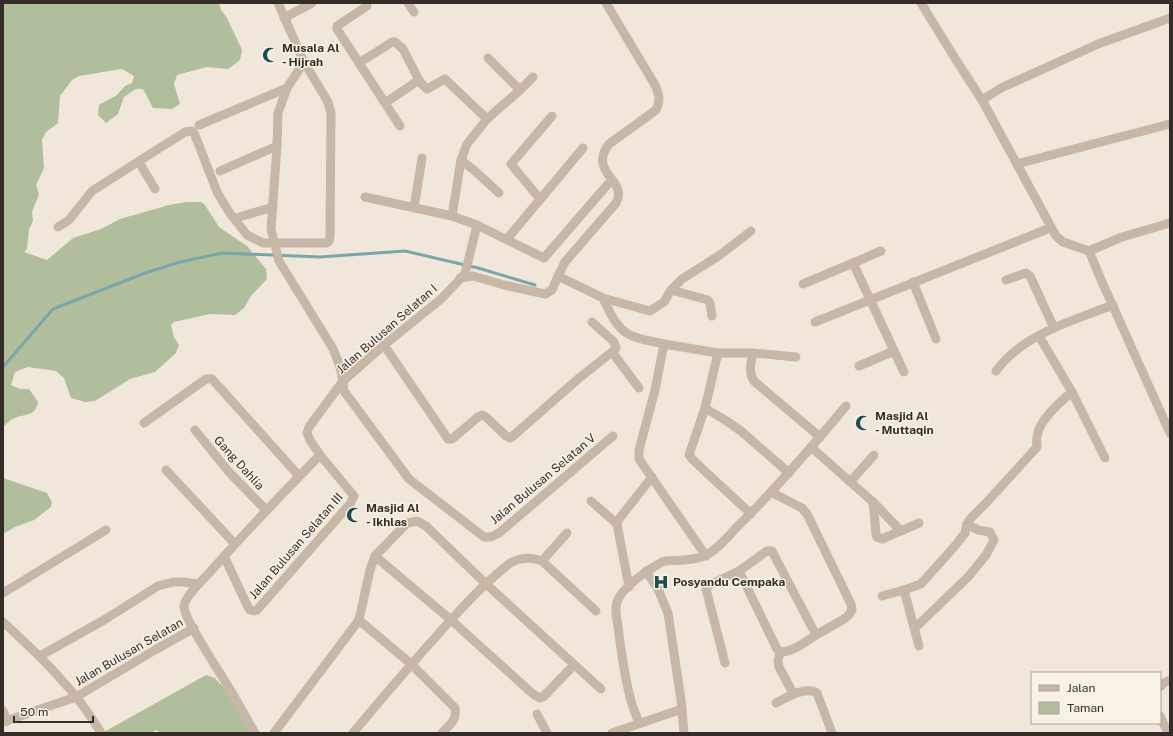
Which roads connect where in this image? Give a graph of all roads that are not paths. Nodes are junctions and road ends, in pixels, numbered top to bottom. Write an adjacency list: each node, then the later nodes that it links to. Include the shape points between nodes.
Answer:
1 (278, 3): 8 (street)
2 (312, 3): 8 (street)
3 (408, 3): 7 (street)
4 (606, 3): 51 (street, via 660,96 656,110 609,144 604,151 601,161 618,191 619,198 565,262)
5 (921, 3): 17 (street)
6 (367, 6): 12 (street, via 336,27)
7 (414, 12)
8 (284, 18): 11 (street)
9 (1170, 18): 17 (street, via 1098,44 1001,88)
10 (488, 58): 16 (street)
11 (304, 62): 15 (street); 47 (street, via 328,102 331,113 330,237 327,243)
12 (359, 63): 14 (street, via 395,42 403,49); 18 (street)
13 (533, 77): 16 (street)
14 (420, 82): 18 (street, via 416,82); 20 (street, via 427,89 444,79)
15 (287, 88): 22 (street); 24 (street, via 278,112)
16 (517, 92): 20 (street)
17 (982, 100): 29 (street)
18 (385, 103): 23 (street)
19 (552, 116): 35 (street, via 511,164)
20 (487, 119): 27 (street, via 467,144)
21 (1170, 124): 29 (street)
22 (199, 125)
23 (400, 126)
24 (277, 146): 30 (street); 36 (street)
25 (583, 148): 35 (street)
26 (422, 158): 37 (street)
27 (461, 160): 33 (street); 38 (street)
28 (139, 162): 32 (street); 42 (street, via 92,191 69,220); 47 (street, via 185,132 192,131 217,192 229,212 247,235)
29 (1017, 164): 43 (street)
30 (220, 171)
31 (608, 184): 45 (street, via 544,258)
32 (155, 189)
33 (499, 192)
34 (365, 198): 37 (street)
35 (540, 199): 45 (street)
36 (273, 207): 39 (street); 47 (street, via 271,228)
37 (414, 208): 38 (street)
38 (452, 216): 41 (street)
39 (239, 217)
40 (1170, 223): 48 (street, via 1122,237)
41 (477, 225): 45 (street); 50 (street, Jalan Bulusan Selatan I)
42 (58, 227)
43 (1050, 228): 48 (street, via 1063,242); 53 (street)
44 (751, 231): 55 (street, via 682,279)
45 (507, 239)
46 (881, 251): 49 (street)
47 (277, 252): 75 (street, via 332,347)
48 (1089, 252): 58 (street)
49 (853, 263): 54 (street); 57 (street)
50 (463, 276): 51 (street, via 473,276 545,294 552,290); 66 (street, Jalan Bulusan Selatan I, via 441,300)
51 (558, 276): 56 (street)
52 (1006, 280): 62 (street, via 1026,273 1030,276)
53 (913, 282): 57 (street); 64 (street)
54 (803, 284)
55 (672, 290): 56 (street, via 664,302 650,311); 59 (street, via 708,300)
56 (603, 298): 65 (street, via 625,332)
57 (870, 300): 61 (street); 67 (street)
58 (1112, 305): 62 (street); 82 (street)
59 (712, 316)
60 (592, 322): 68 (street, via 614,342 616,348)
61 (815, 322)
62 (1054, 328): 63 (street)
63 (1039, 336): 73 (street, via 1022,346); 77 (street)
64 (936, 338)
65 (664, 344): 69 (street); 92 (street, via 639,450 639,459)
66 (384, 345): 68 (street, via 448,439 452,439 482,415 510,438); 75 (street, Jalan Bulusan Selatan I)
67 (894, 351): 72 (street); 74 (street)
68 (612, 352): 76 (street)
69 (718, 353): 70 (street); 79 (street)
70 (753, 353): 71 (street); 84 (street, via 750,366 754,381)
71 (796, 357)
72 (859, 366)
73 (996, 371)
74 (904, 372)
75 (343, 381): 83 (street, Jalan Bulusan Selatan V, via 344,391 409,479 484,537 499,533); 86 (street, Jalan Bulusan Selatan I, via 307,433)
76 (639, 388)
77 (1072, 392): 88 (street); 101 (street, via 1043,420 1036,436 1037,447)
78 (846, 406): 84 (street)
79 (705, 408): 90 (street, via 741,431); 98 (street, via 690,455)
80 (144, 423): 91 (street, via 206,379 212,379)
81 (195, 430): 97 (street, Gang Dahlia, via 228,471)
82 (1170, 433)
83 (613, 436)
84 (820, 437): 85 (street)
85 (811, 447): 90 (street); 93 (street)
86 (320, 454): 91 (street); 106 (street, Jalan Bulusan Selatan III, via 354,496 344,512 257,610 250,610 248,607)
87 (874, 455): 93 (street)
88 (1105, 458)
89 (166, 470): 105 (street)
90 (789, 473): 94 (street)
91 (300, 476): 97 (street)
92 (652, 477): 100 (street); 108 (street)
93 (850, 482): 96 (street)
94 (771, 492): 98 (street); 124 (street, via 802,508 807,514 851,604 852,610 848,616)
95 (591, 501): 100 (street)
96 (873, 502): 103 (street); 103 (street, via 877,537 882,539)
97 (266, 510): 105 (street)
98 (751, 514): 108 (street)
99 (919, 523): 103 (street)
100 (617, 524): 114 (street)
101 (967, 524): 115 (street, via 965,533 930,575 921,584); 123 (street, via 978,530 990,532 994,540 986,555 968,577)
102 (106, 530): 116 (street)
103 (901, 531)
104 (567, 533): 109 (street)
105 (235, 544): 106 (street)
106 (224, 556): 113 (street)
107 (375, 556): 112 (street, via 407,523 417,522 426,526); 119 (street); 120 (street)
108 (706, 556): 110 (street, via 693,560 665,561)
109 (542, 561): 112 (street, via 528,558 510,563); 118 (street)
110 (646, 571): 114 (street); 137 (street, via 668,613)
111 (739, 571): 124 (street, via 767,551 772,551); 126 (street); 128 (street, via 708,585 706,589)
112 (485, 583): 120 (street); 130 (street)
113 (199, 584): 122 (street, via 184,605 185,614); 127 (street, via 172,582 158,586)
114 (629, 587): 142 (street, via 619,597 616,610 630,697)
115 (904, 590): 117 (street); 123 (street)
116 (3, 593)
117 (882, 596)
118 (596, 611)
119 (359, 620): 129 (street); 145 (street)
120 (451, 620): 129 (street); 130 (street, via 540,698 543,698)
121 (3, 622): 127 (street)
122 (194, 628): 135 (street, Jalan Bulusan Selatan); 144 (street)
123 (915, 628): 125 (street)
124 (816, 635): 126 (street, via 802,645)
125 (919, 646)
126 (780, 652): 134 (street, via 779,667)
127 (40, 656): 135 (street)
128 (726, 663)
129 (411, 664): 146 (street); 147 (street, via 455,708 453,722)
130 (574, 665): 133 (street)
131 (1170, 680): 132 (street)
132 (1161, 686)
133 (601, 689)
134 (793, 693): 136 (street); 151 (street, via 817,693)
135 (76, 697): 141 (street, Jalan Bulusan Selatan); 143 (street)
136 (776, 703)
137 (682, 709): 142 (street); 150 (street)
138 (3, 711): 141 (street)
139 (536, 714): 148 (street)
140 (1161, 718): 152 (street)
141 (5, 721)
142 (639, 723): 149 (street)
143 (101, 733)
144 (255, 733)
145 (274, 733)
146 (352, 733)
147 (442, 733)
148 (547, 733)
149 (612, 733)
150 (684, 733)
151 (832, 733)
152 (1168, 733)

